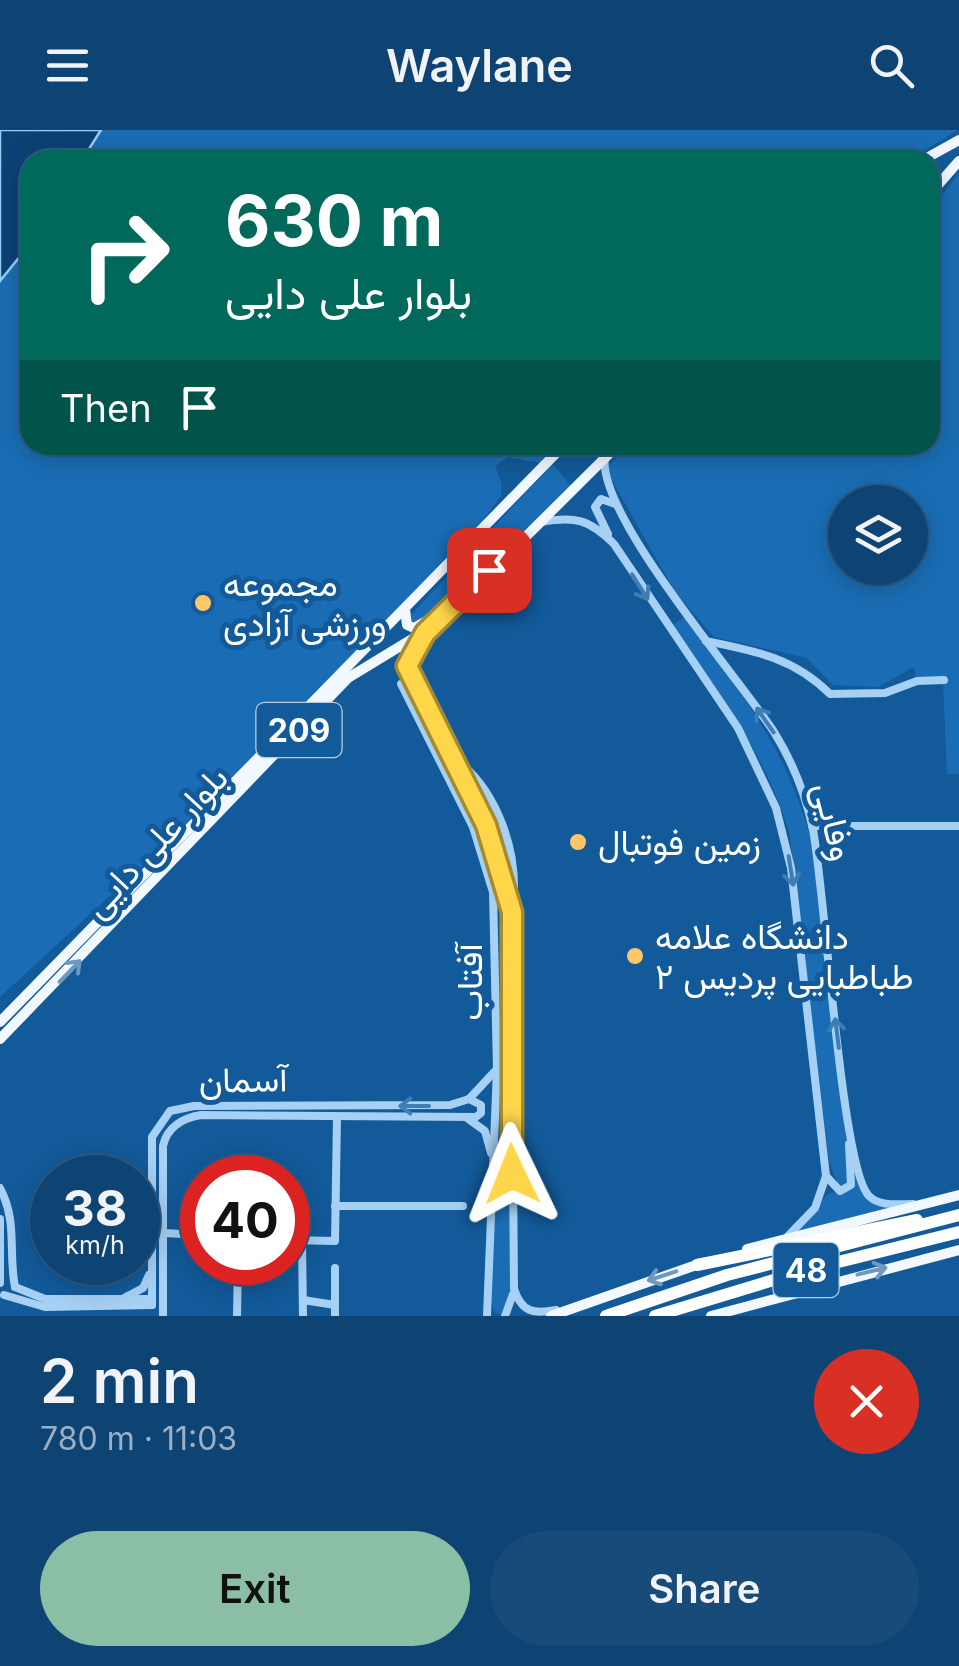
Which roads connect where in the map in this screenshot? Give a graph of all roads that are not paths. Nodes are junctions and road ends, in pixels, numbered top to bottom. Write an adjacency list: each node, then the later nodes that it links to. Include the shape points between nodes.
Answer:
1 (959, 160): 2 (main road)
2 (940, 182)
3 (554, 455): 9 (main road, بلوار علی دایی / 209)
4 (606, 457): 5 (street, وفایی, via 604,478); 6 (main road, بلوار علی دایی / 209)
5 (618, 507): 7 (street, via 606,498 595,507); 11 (street, وفایی)
6 (541, 522): 7 (street, وفایی, via 582,519); 8 (main road, بلوار علی دایی / 209)
7 (614, 544): 28 (street, وفایی, one-way to 28, via 738,728 776,808 791,868)
8 (474, 587): 9 (main road, via 420,628 407,625); 10 (main road, بلوار علی دایی / 209)
9 (405, 608): 18 (main road, بلوار علی دایی / 209)
10 (425, 633): 13 (street, آفتاب, via 407,666); 19 (main road, بلوار علی دایی / 209, one-way to 10, via 348,678)
11 (706, 641): 12 (street, via 783,660 808,671 830,694 885,694 917,681); 15 (street, وفایی, one-way to 11, via 774,732)
12 (944, 680)
13 (415, 684): 14 (street, آفتاب); 20 (street, آفتاب, via 401,684 472,826 493,892)
14 (450, 755): 17 (street, آفتاب, via 486,825); 17 (street, via 470,770 506,834 516,882)
15 (812, 826): 16 (street); 25 (street, وفایی, one-way to 15)
16 (959, 826)
17 (512, 914): 21 (street, آفتاب)
18 (0, 1022)
19 (0, 1039)
20 (497, 1069): 21 (street); 22 (street); 27 (street, آفتاب)
21 (510, 1069): 53 (street, آفتاب)
22 (470, 1099): 24 (street, via 482,1111); 26 (street, آسمان, one-way to 26, via 439,1106 194,1106 170,1111 152,1136)
23 (336, 1117): 24 (street, آسمان); 32 (street); 38 (street, آسمان, via 201,1115 182,1121 164,1140)
24 (467, 1118): 27 (street, via 485,1131)
25 (848, 1130): 28 (street, via 851,1186 840,1191); 31 (street, وفایی, via 869,1196)
26 (152, 1155)
27 (494, 1168): 58 (street, آفتاب)
28 (826, 1176): 40 (street, via 815,1208)
29 (0, 1188): 52 (street, via 12,1222)
30 (959, 1195): 31 (main road)
31 (922, 1204): 40 (main road)
32 (335, 1206): 33 (street); 41 (street, via 335,1241)
33 (462, 1206)
34 (959, 1215): 36 (highway, 48)
35 (0, 1219): 47 (street)
36 (944, 1219): 45 (highway, via 901,1220); 70 (highway, 48, via 727,1275)
37 (959, 1232): 43 (highway, 48)
38 (164, 1233): 39 (street); 59 (street, آسمان)
39 (180, 1234)
40 (786, 1238): 45 (main road)
41 (310, 1240)
42 (959, 1240): 43 (highway)
43 (896, 1248): 71 (highway, 48)
44 (959, 1250): 72 (main road, one-way to 44)
45 (697, 1265): 61 (main road, one-way to 61)
46 (335, 1268): 60 (street)
47 (0, 1284): 54 (street)
48 (144, 1285): 55 (street)
49 (152, 1285): 57 (street, آسمان)
50 (238, 1285): 63 (street)
51 (303, 1285): 56 (street)
52 (15, 1287): 54 (street); 55 (street, via 44,1299)
53 (514, 1289): 61 (street, via 532,1313); 68 (street, آفتاب)
54 (2, 1298): 57 (street, via 45,1308)
55 (122, 1299): 57 (street)
56 (303, 1300): 60 (street); 64 (street)
57 (152, 1302): 59 (street)
58 (489, 1304): 66 (street, آفتاب); 67 (street)
59 (162, 1305): 62 (street, آسمان)
60 (335, 1305): 65 (street)
61 (571, 1308): 69 (main road)
62 (162, 1316)
63 (237, 1316)
64 (303, 1316)
65 (336, 1316)
66 (486, 1316)
67 (496, 1316)
68 (505, 1316)
69 (551, 1316)
70 (606, 1316)
71 (655, 1316)
72 (711, 1316)

